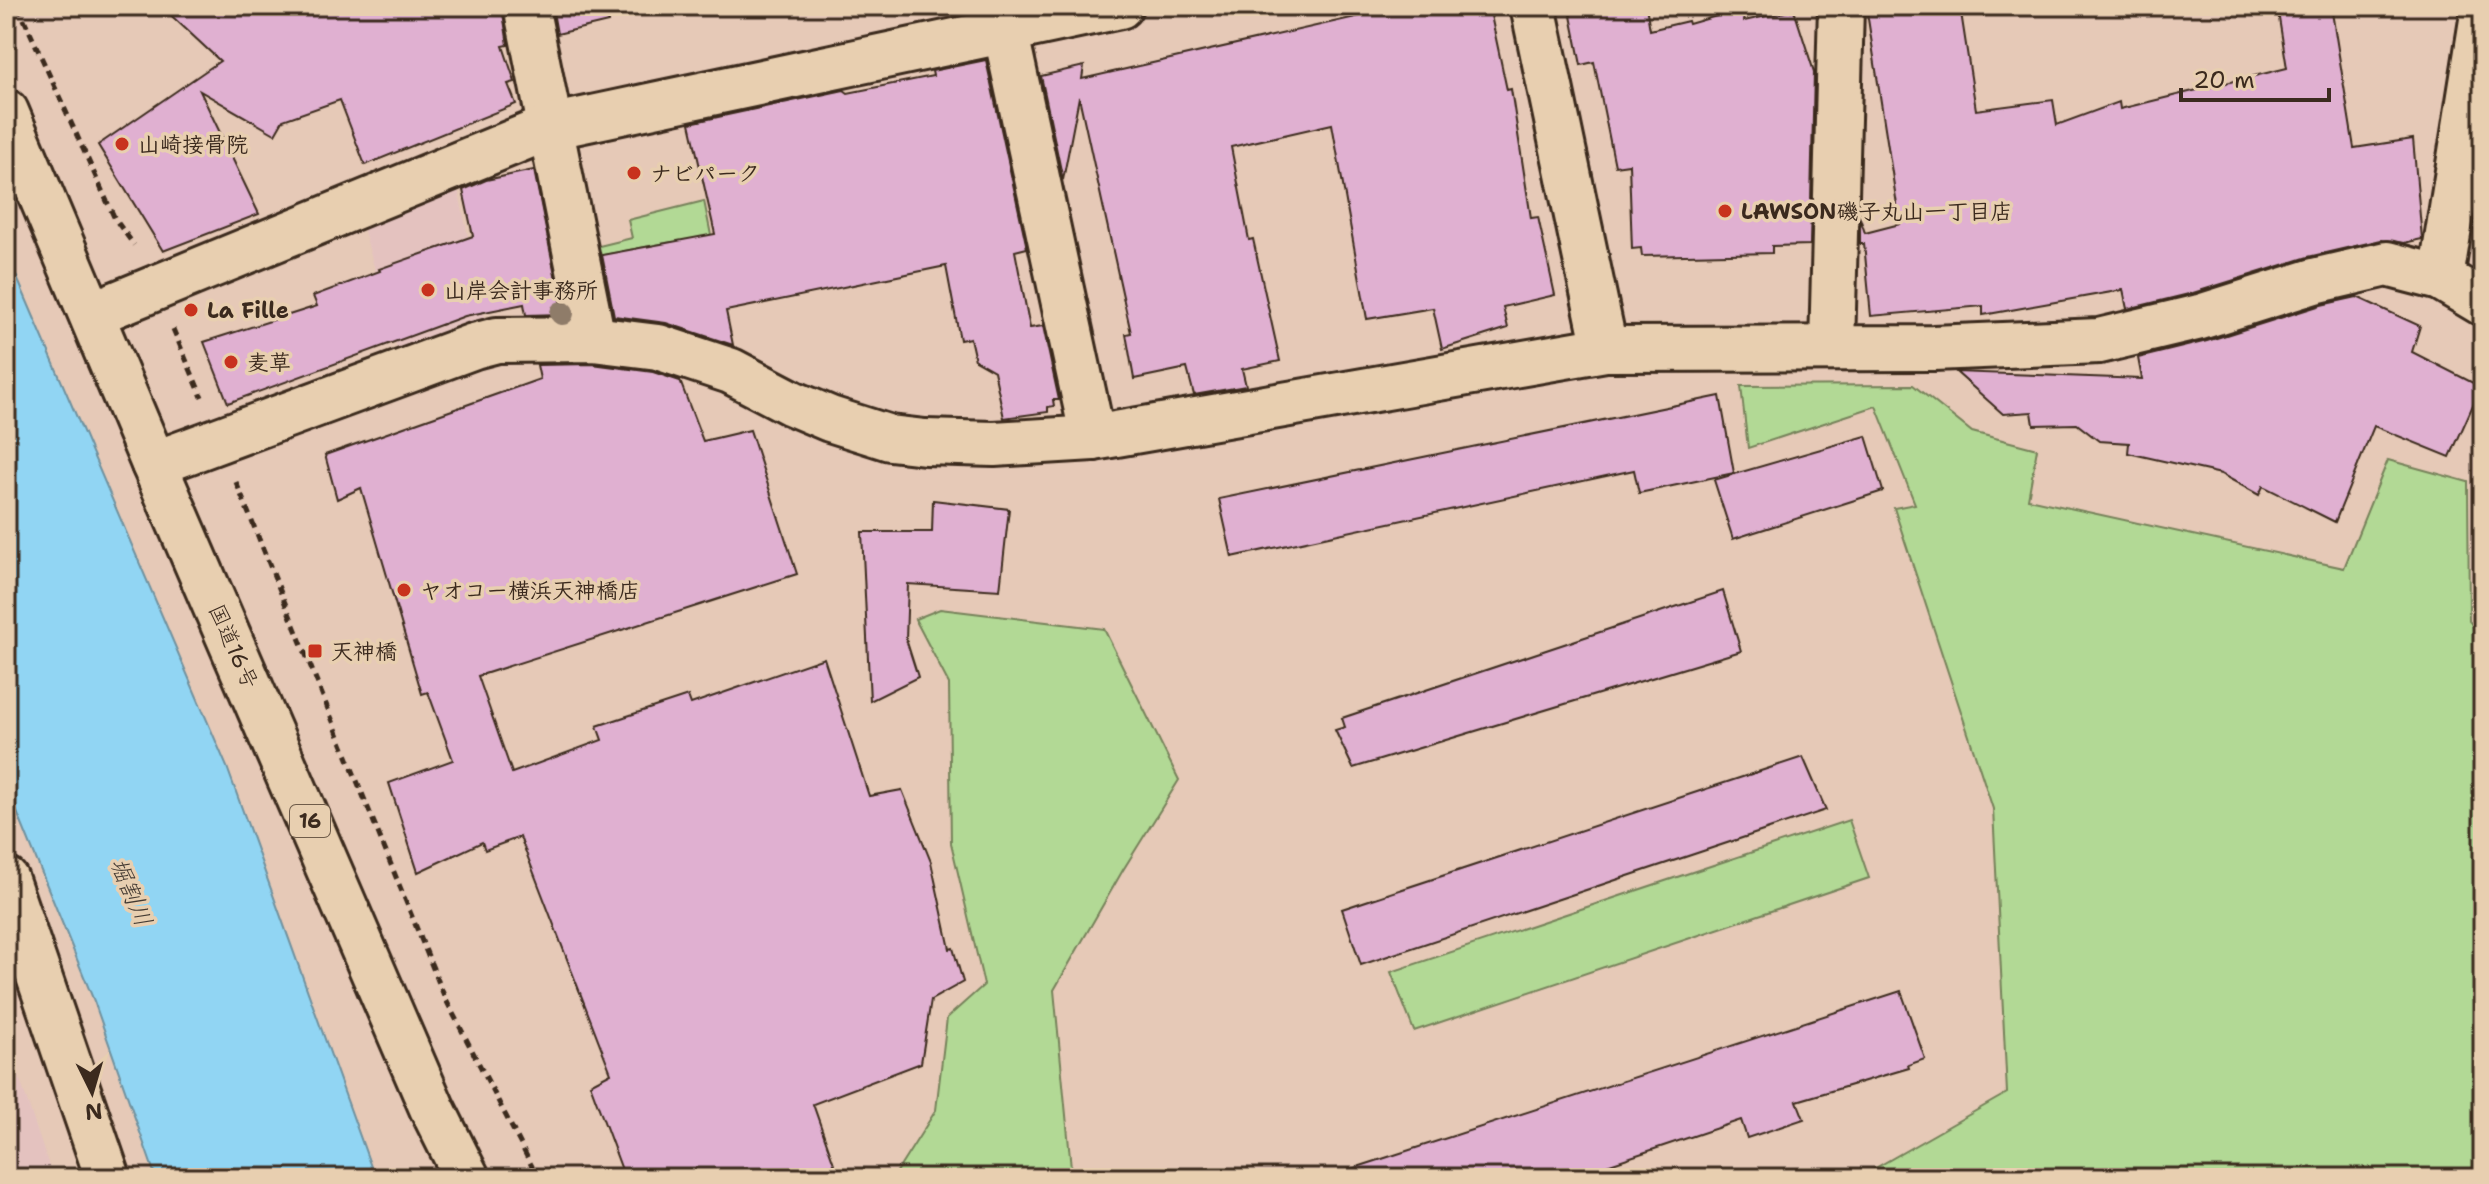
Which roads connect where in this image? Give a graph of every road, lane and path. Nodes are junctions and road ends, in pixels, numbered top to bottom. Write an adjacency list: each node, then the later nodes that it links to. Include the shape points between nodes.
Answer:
1 (18, 6): 11 (path, via 115,219)
2 (526, 6): 9 (main road)
3 (1120, 6): 7 (main road)
4 (1533, 6): 18 (main road)
5 (1841, 6): 17 (main road)
6 (2483, 14): 12 (main road)
7 (1002, 18): 9 (main road); 20 (main road)
8 (6, 112): 10 (main road, 国道16号 / 16)
9 (550, 127): 14 (main road); 16 (main road)
10 (18, 175): 14 (main road, 国道16号 / 16)
11 (141, 255)
12 (2441, 278): 13 (main road); 17 (main road, via 2387,264 2099,341)
13 (2483, 303)
14 (92, 314): 21 (main road, 国道16号 / 16)
15 (168, 317): 19 (path)
16 (593, 339): 20 (main road, via 658,347 731,371 792,403 890,438 994,444); 21 (main road, via 497,340 474,346)
17 (1832, 347): 18 (main road)
18 (1605, 349): 20 (main road)
19 (207, 409)
20 (1093, 438)
21 (154, 464): 25 (main road, 国道16号 / 16)
22 (232, 472): 26 (path, via 445,998)
23 (6, 880): 24 (main road)
24 (108, 1178)
25 (467, 1178)
26 (538, 1178)

